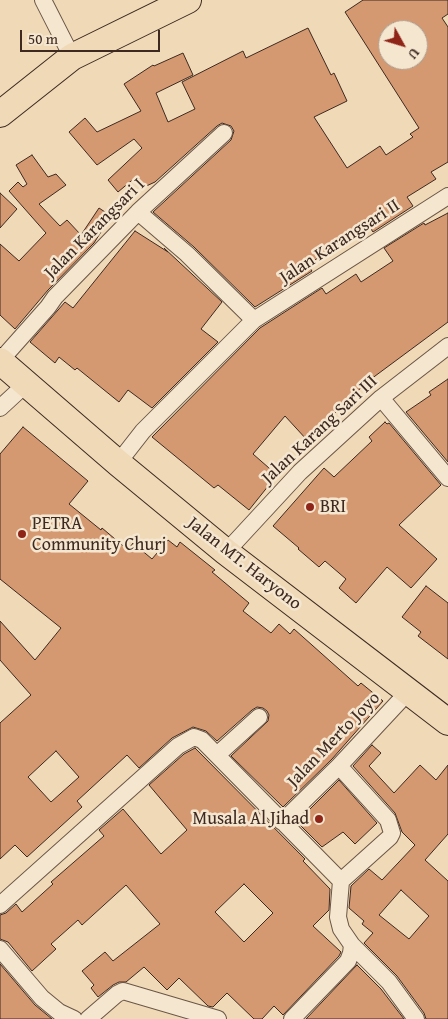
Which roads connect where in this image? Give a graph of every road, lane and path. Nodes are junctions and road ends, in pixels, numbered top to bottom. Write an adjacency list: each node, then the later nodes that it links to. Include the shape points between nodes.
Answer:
1 (43, 0): 3 (street)
2 (188, 0): 3 (main road)
3 (68, 59): 4 (main road)
4 (0, 114)
5 (224, 133): 7 (street, Jalan Karangsari I)
6 (448, 196): 8 (street, Jalan Karangsari II)
7 (138, 212): 8 (street, via 187,254); 10 (street, Jalan Karangsari I, via 55,297)
8 (254, 320): 14 (street, Jalan Karangsari II, via 143,431)
9 (448, 346): 12 (street, Jalan Karang Sari III)
10 (0, 361): 11 (main road, Jalan MT. Haryono)
11 (26, 384): 13 (street); 14 (main road, Jalan MT. Haryono)
12 (381, 398): 15 (street); 16 (street, Jalan Karang Sari III, via 300,472)
13 (0, 408)
14 (118, 463): 16 (main road, Jalan MT. Haryono)
15 (448, 478)
16 (226, 552): 17 (main road, Jalan MT. Haryono)
17 (408, 692): 19 (main road, Jalan MT. Haryono); 21 (street, Jalan Merto Joyo)
18 (259, 717): 20 (street)
19 (448, 722)
20 (216, 755): 22 (street); 24 (street, via 202,740 194,737 178,746)
21 (339, 766): 22 (street, Jalan Merto Joyo); 23 (street, via 388,820 392,833)
22 (282, 822): 23 (street)
23 (341, 882): 25 (street, via 338,917 341,929)
24 (0, 905)
25 (352, 945): 30 (street, via 348,961); 31 (street, via 389,982)
26 (0, 950): 27 (street, via 42,998)
27 (74, 1019)
28 (88, 1019): 29 (street, via 124,991)
29 (218, 1019)
30 (292, 1019)
31 (416, 1019)

